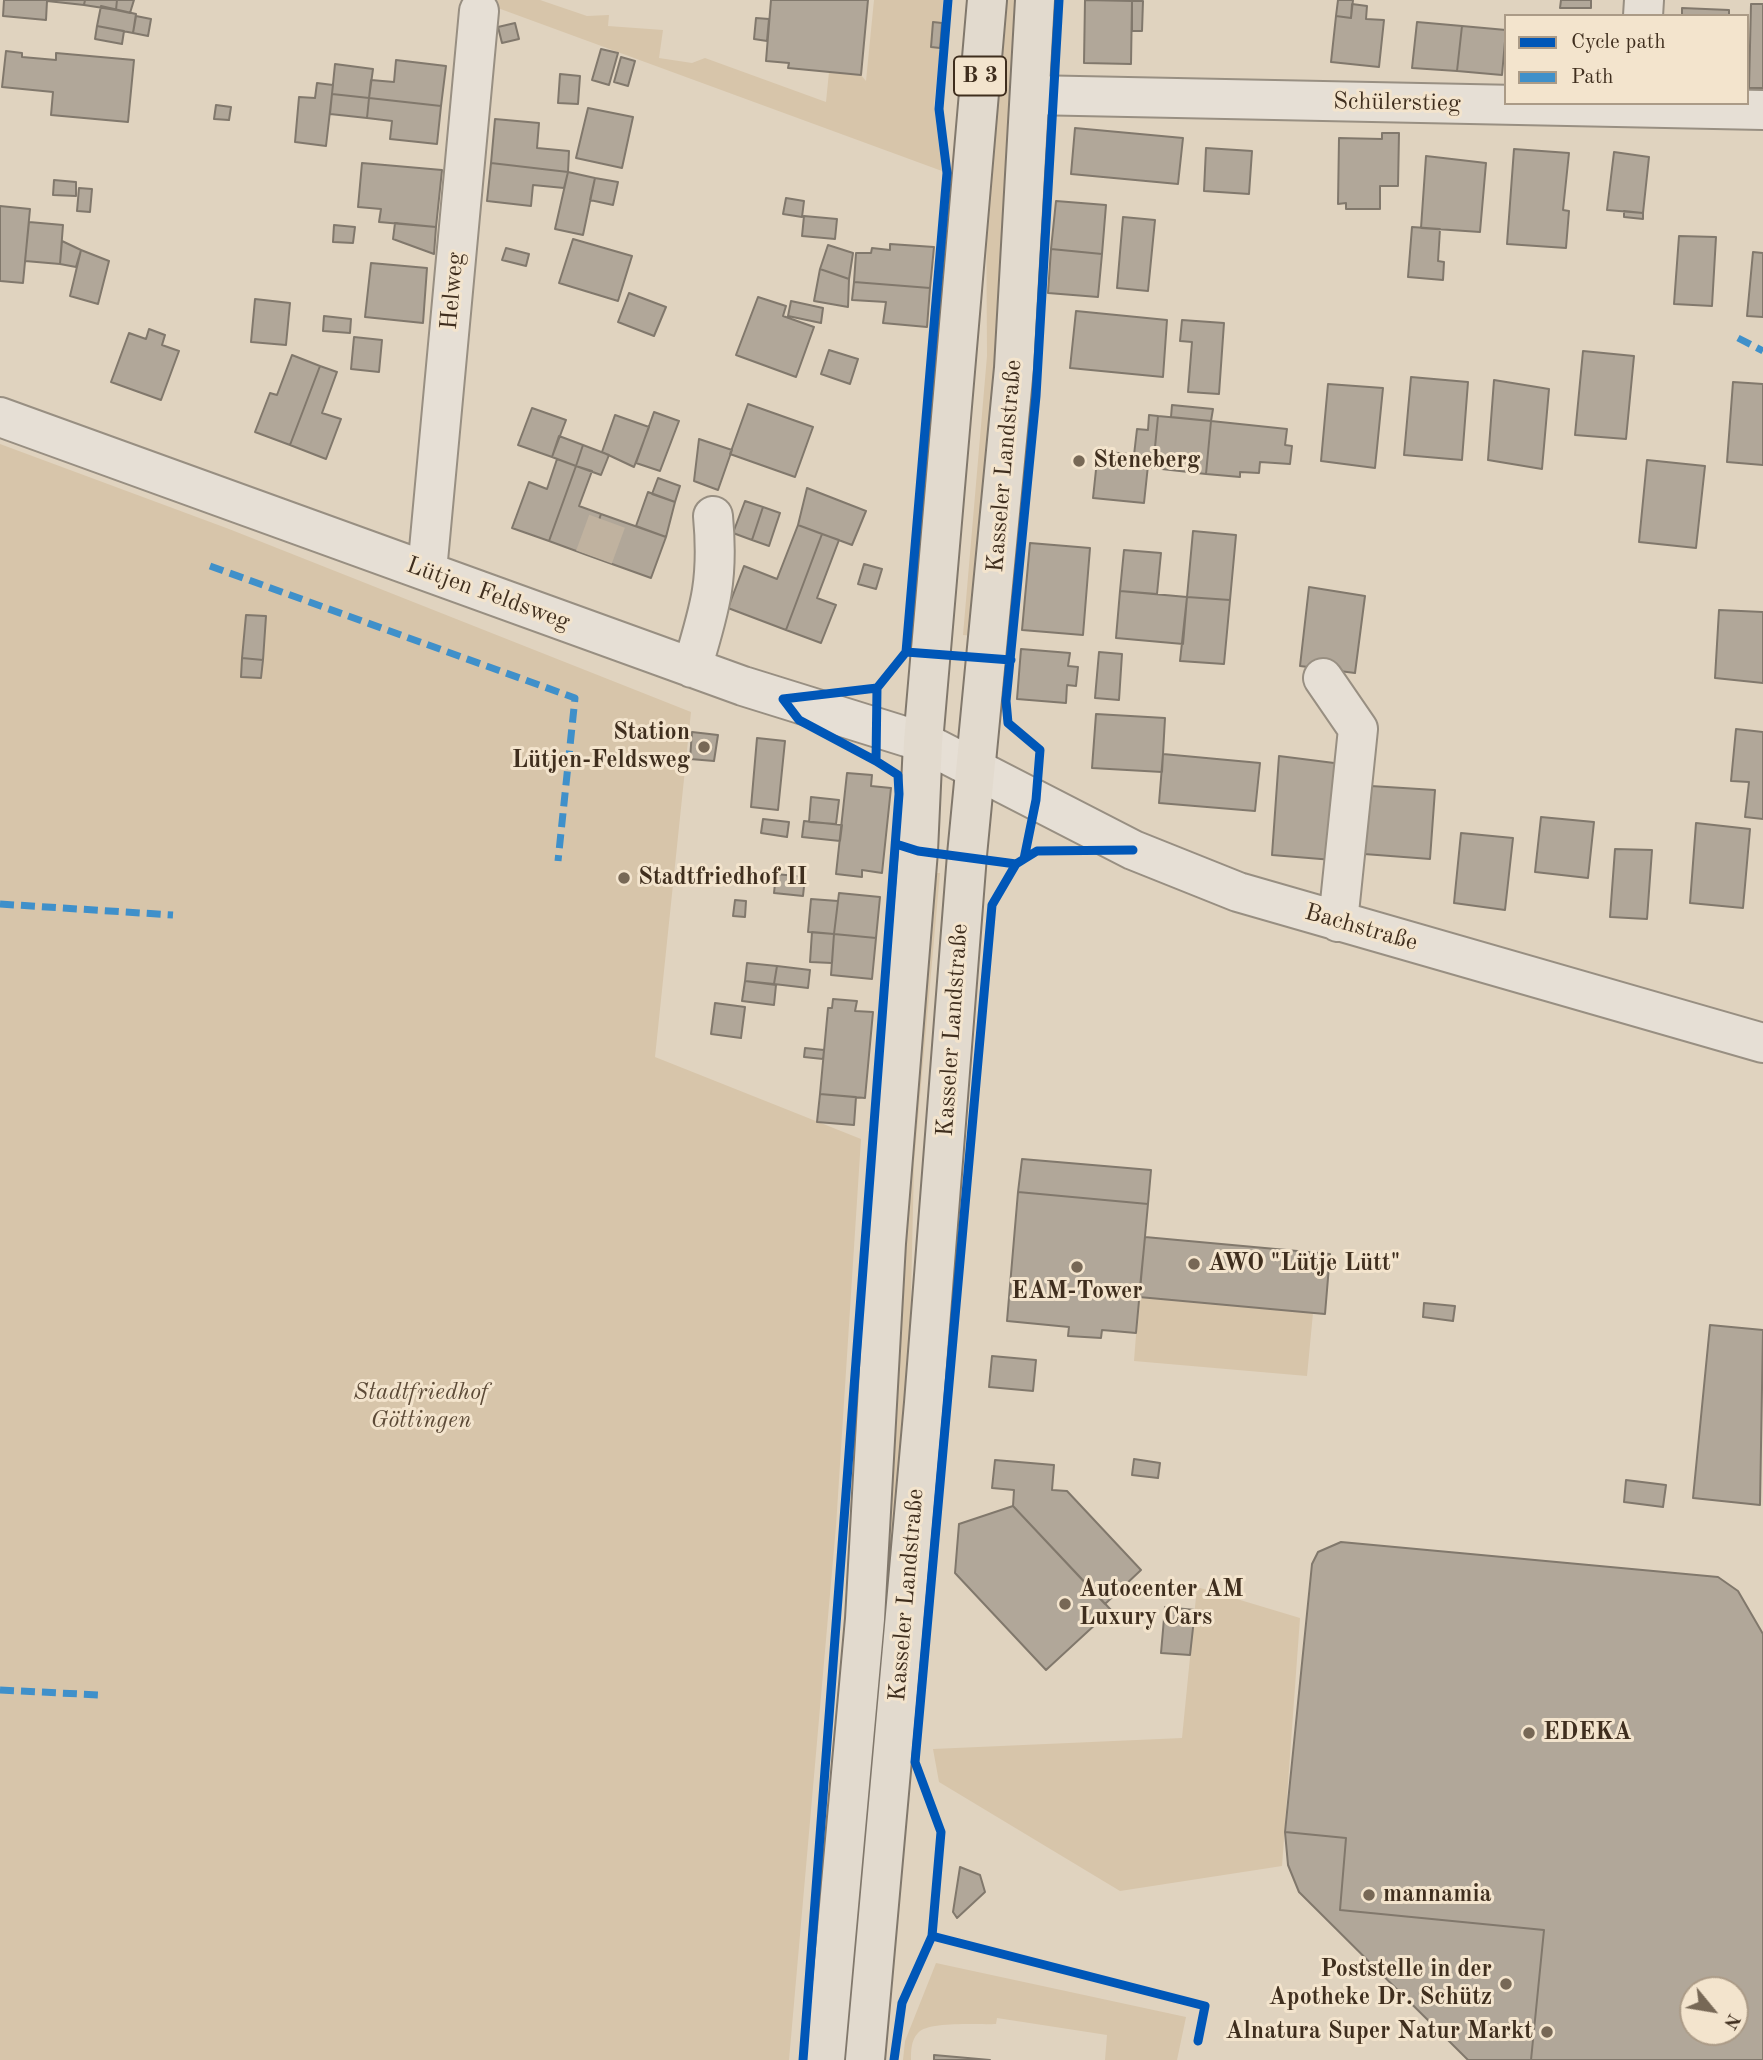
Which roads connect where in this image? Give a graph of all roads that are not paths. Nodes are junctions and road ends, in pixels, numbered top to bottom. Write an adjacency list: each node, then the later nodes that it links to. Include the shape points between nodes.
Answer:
1 (987, 0): 13 (main road, Kasseler Landstraße / B 3)
2 (1035, 0): 4 (main road, Kasseler Landstraße / B 3)
3 (479, 11): 10 (street, Helweg)
4 (1030, 95): 5 (street, Schülerstieg); 14 (main road, Kasseler Landstraße / B 3, via 1014,368)
5 (1504, 103)
6 (1642, 105): 7 (street, Schülerstieg)
7 (1763, 110)
8 (0, 417): 10 (street, Lütjen Feldsweg)
9 (713, 516): 11 (street, via 714,594)
10 (427, 571): 11 (street, Lütjen Feldsweg)
11 (692, 668): 13 (street, Lütjen Feldsweg)
12 (1323, 678): 15 (street, via 1358,729)
13 (923, 742): 14 (street, Lütjen Feldsweg); 17 (main road, Kasseler Landstraße / B 3, via 886,1243 865,1619)
14 (977, 768): 15 (street, Bachstraße, via 1132,850 1238,891); 18 (main road, Kasseler Landstraße / B 3)
15 (1338, 922): 16 (street, Bachstraße)
16 (1763, 1043)
17 (825, 2060)
18 (865, 2060)

